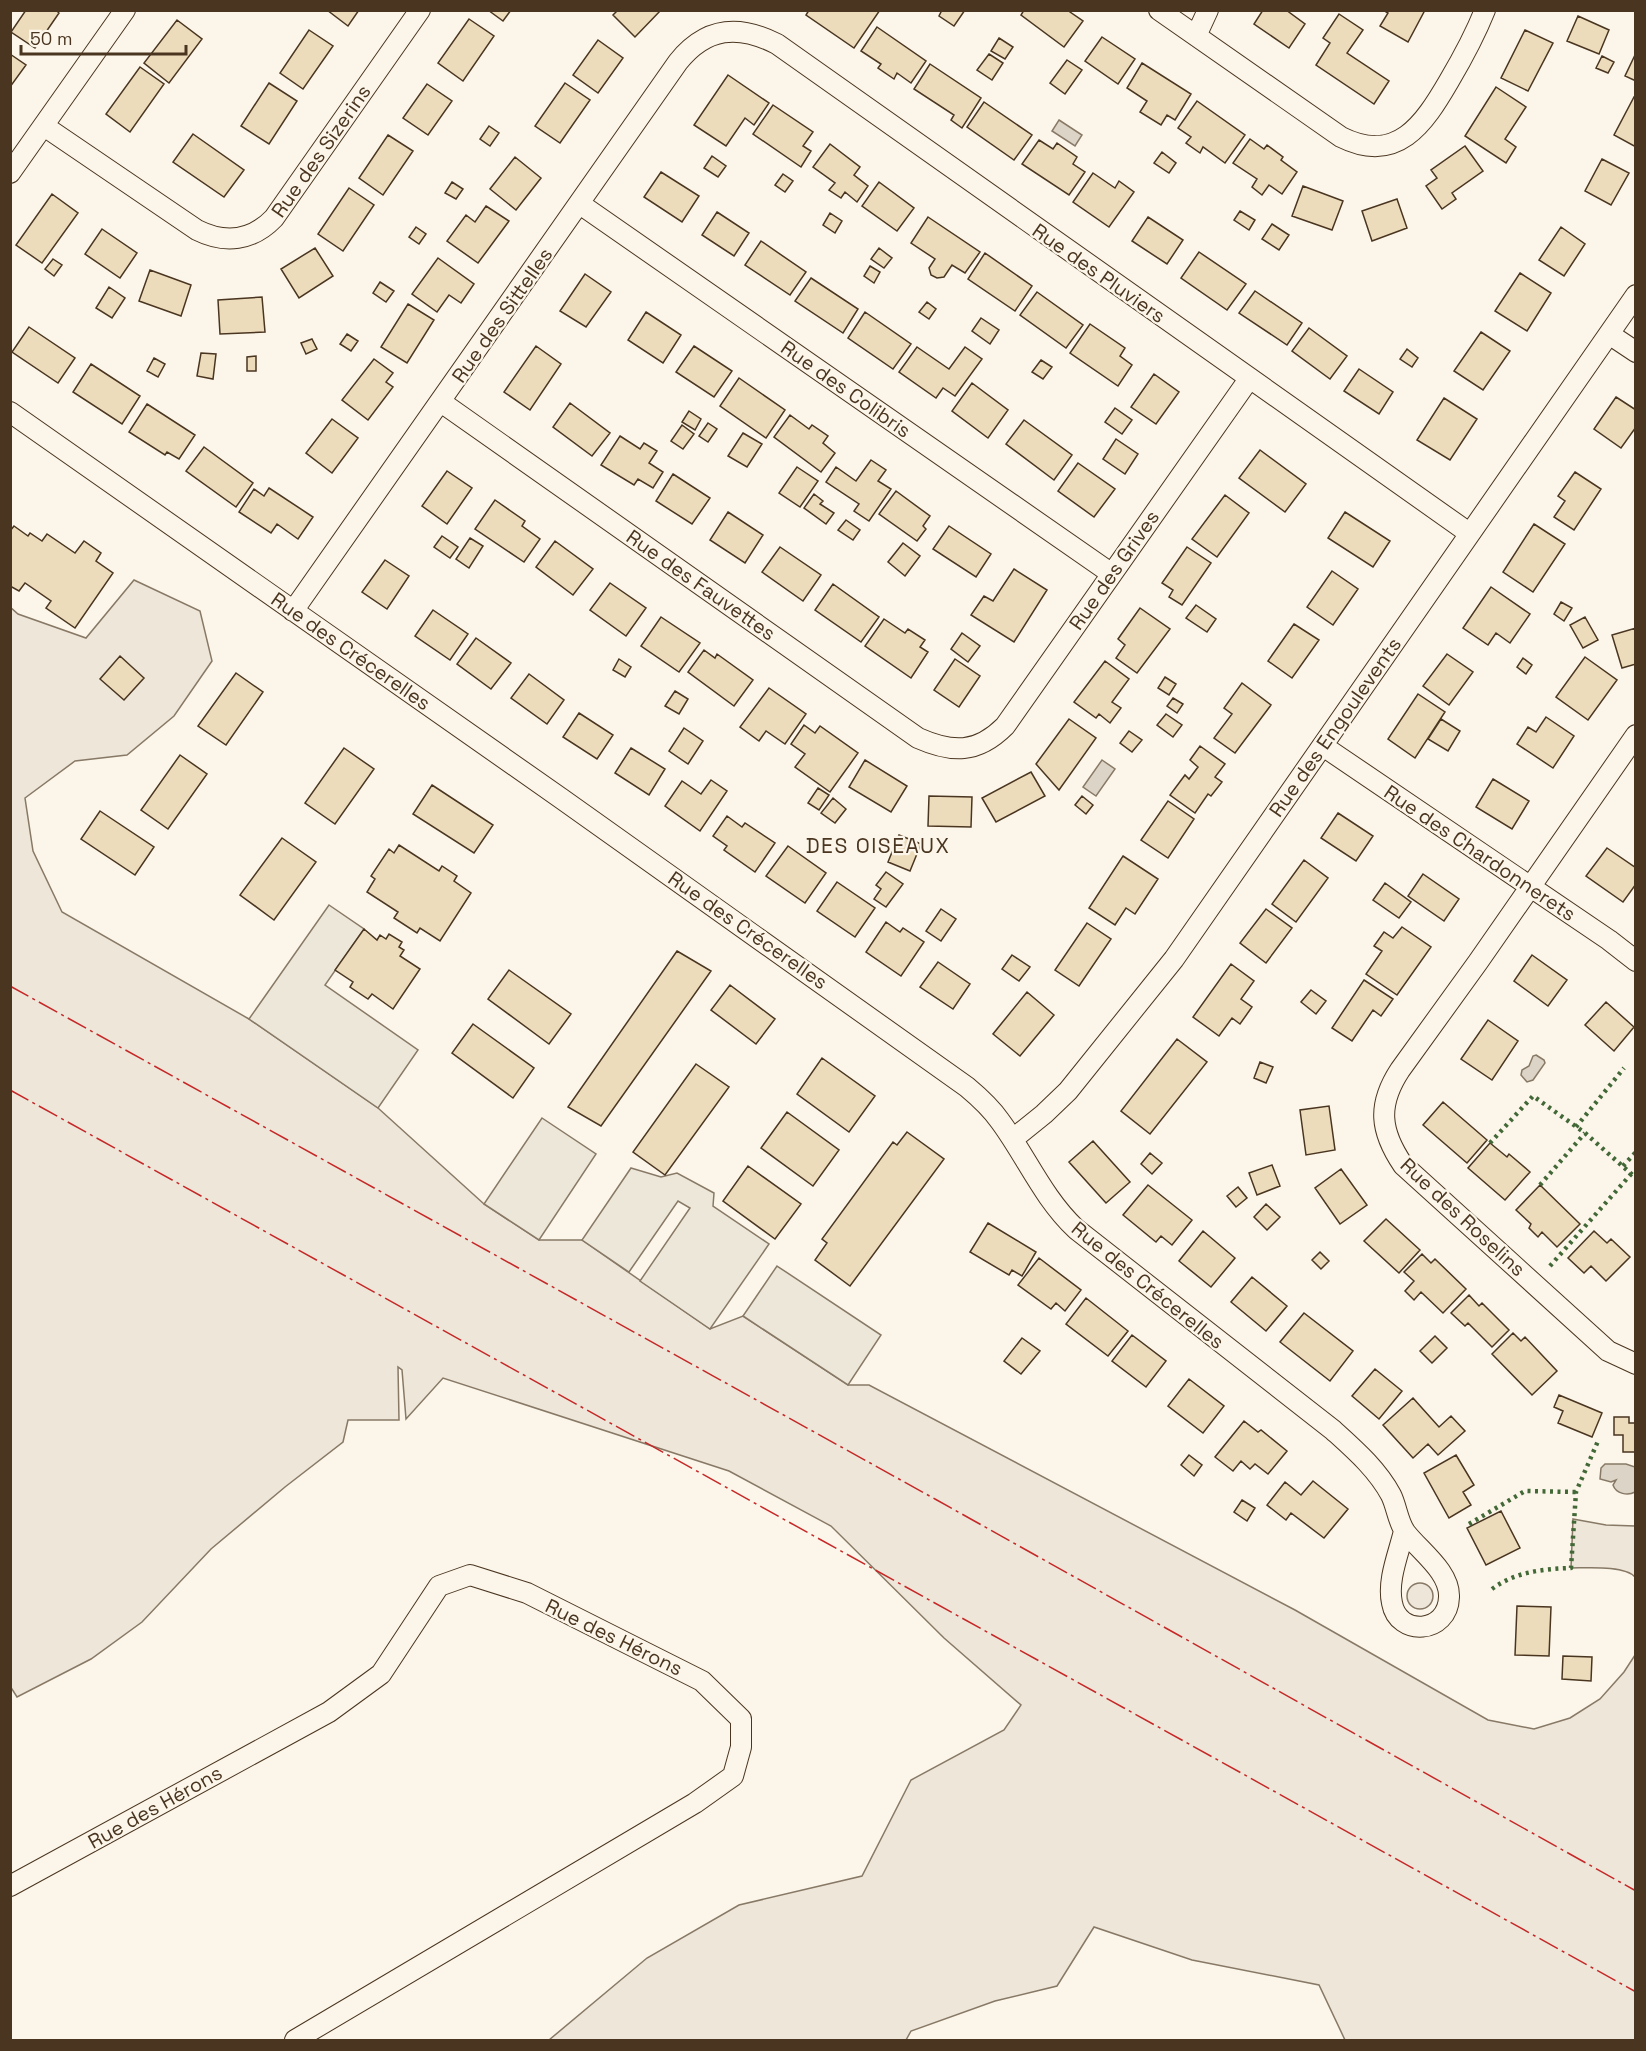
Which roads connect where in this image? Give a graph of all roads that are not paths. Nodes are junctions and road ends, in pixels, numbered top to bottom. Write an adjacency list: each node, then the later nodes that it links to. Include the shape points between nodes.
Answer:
1 (125, 10): 8 (street)
2 (420, 10): 8 (street, Rue des Sizerins, via 274,219 247,237 224,239 197,230)
3 (1159, 10): 7 (street)
4 (1208, 10): 7 (street)
5 (1485, 10): 7 (street, via 1430,114 1407,136 1372,146 1341,137)
6 (722, 33): 10 (street, Rue des Sittelles, via 697,42 688,50); 14 (street, Rue des Pluviers, via 744,32 777,44)
7 (1196, 36)
8 (44, 126): 9 (street)
9 (10, 173)
10 (580, 204): 15 (street, Rue des Sittelles); 18 (street, Rue des Colibris)
11 (1635, 295): 12 (street, Rue des Engoulevents)
12 (1609, 334): 13 (street); 17 (street, Rue des Engoulevents)
13 (1635, 352)
14 (1248, 379): 17 (street, Rue des Pluviers); 18 (street, Rue des Grives)
15 (441, 402): 19 (street, Rue des Sittelles); 22 (street, Rue des Fauvettes, via 918,738 943,748)
16 (10, 412): 19 (street, Rue des Crécerelles)
17 (1469, 532): 21 (street, Rue des Engoulevents)
18 (1112, 574): 22 (street, Rue des Grives, via 1005,726)
19 (293, 611): 25 (street, Rue des Crécerelles, via 948,1072 985,1103)
20 (1635, 735): 23 (street, Rue des Roselins)
21 (1323, 746): 23 (street, Rue des Chardonnerets); 25 (street, Rue des Engoulevents, via 1137,1007 1068,1091)
22 (969, 748)
23 (1530, 886): 24 (street, Rue des Chardonnerets); 26 (street, Rue des Roselins, via 1389,1087 1385,1127 1391,1147 1408,1170 1608,1351)
24 (1635, 961)
25 (1013, 1139): 27 (street, Rue des Crécerelles, via 1050,1200 1088,1240 1360,1455 1383,1480)
26 (1635, 1364)
27 (1404, 1531)
28 (10, 1886): 29 (street, Rue des Hérons, via 329,1712 381,1674 439,1586 470,1575 527,1593 702,1681 741,1719 741,1747 733,1776 695,1803)
29 (295, 2040)

